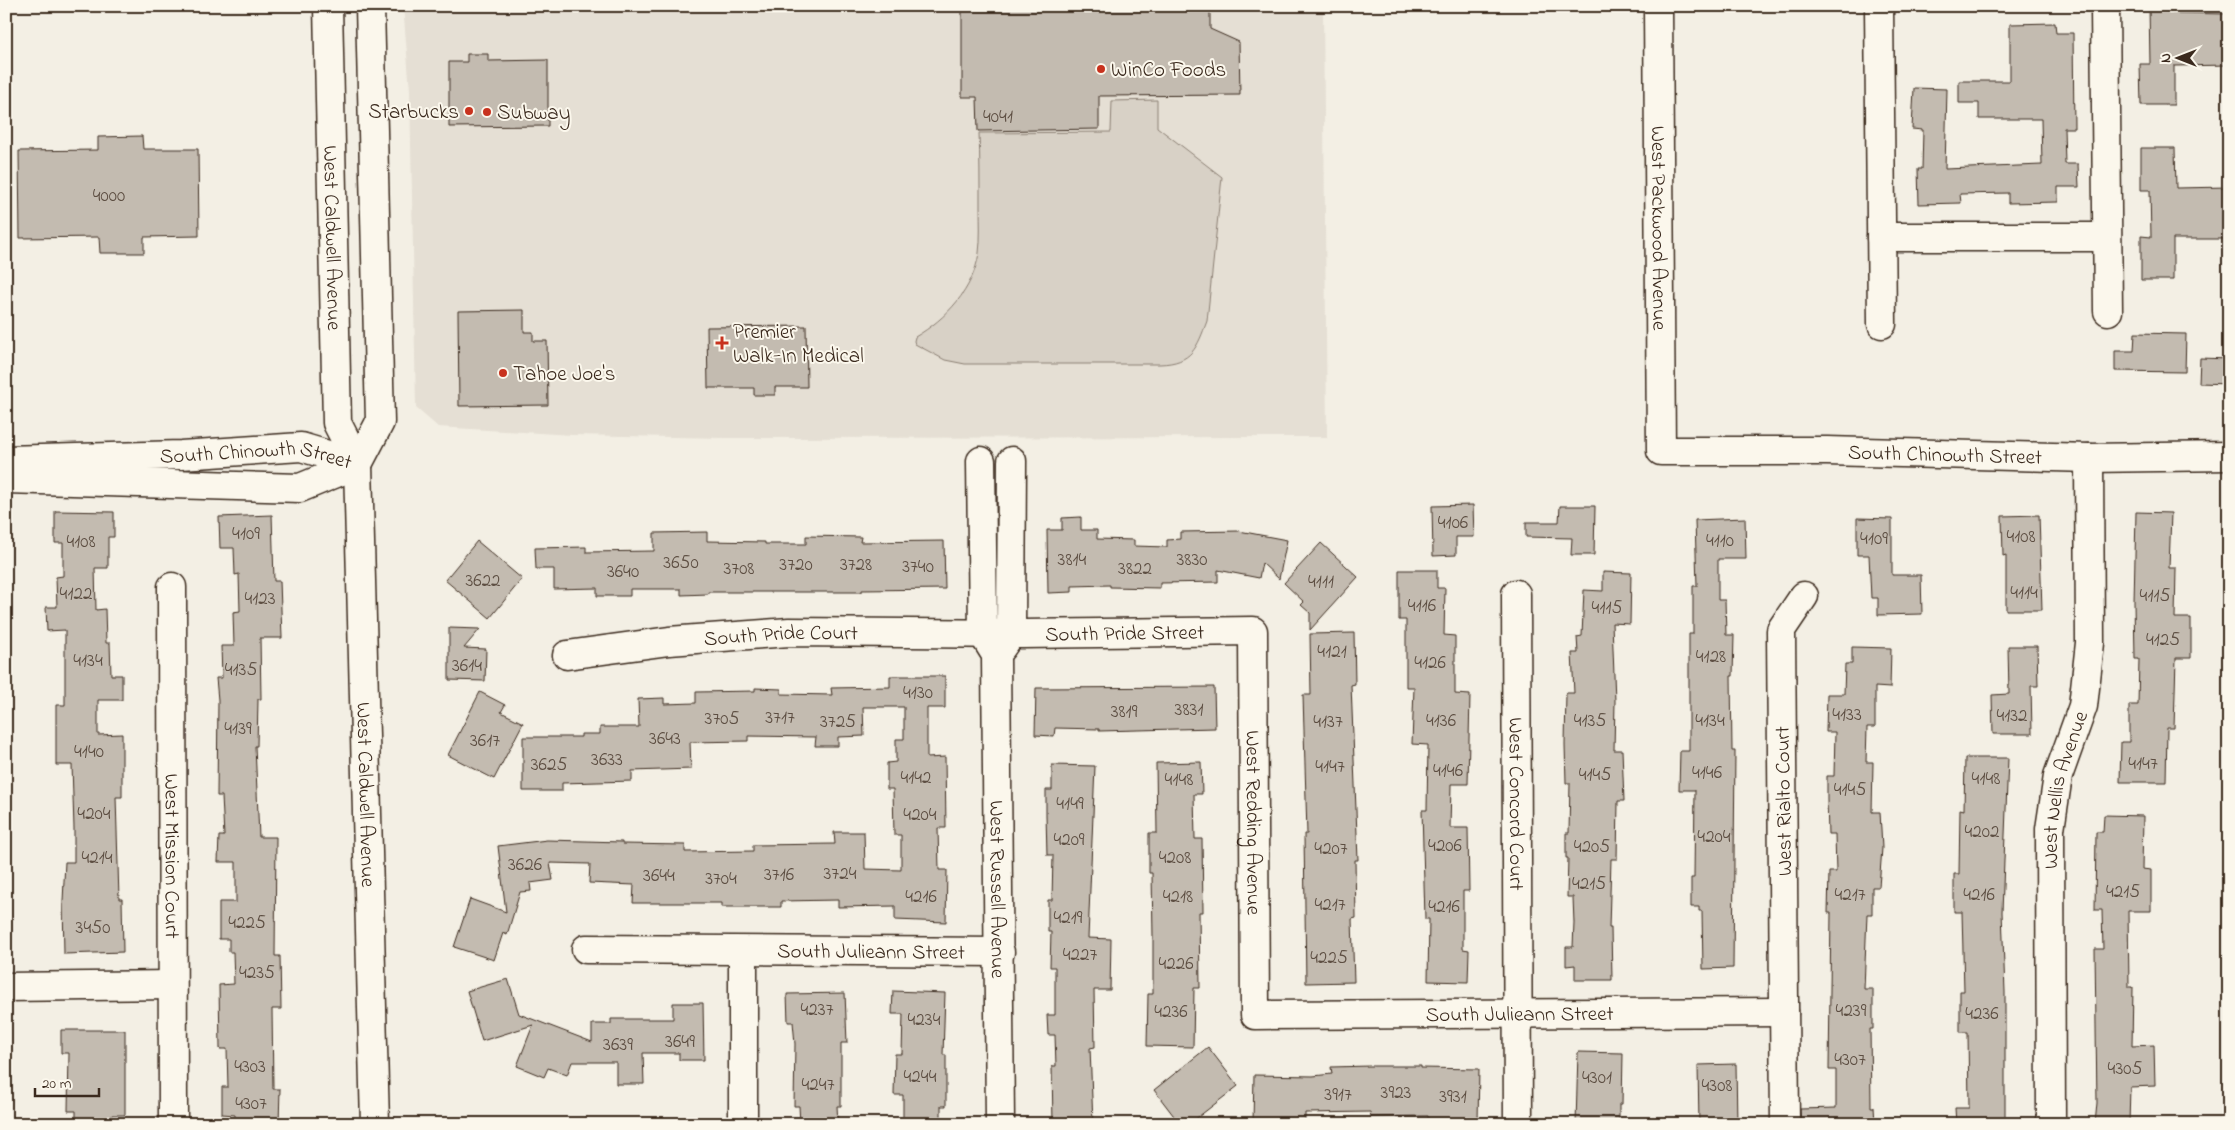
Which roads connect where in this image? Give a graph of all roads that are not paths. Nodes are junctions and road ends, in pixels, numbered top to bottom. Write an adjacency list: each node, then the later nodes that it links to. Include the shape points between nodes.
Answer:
1 (328, 6): 16 (street, West Caldwell Avenue, via 337,423)
2 (369, 6): 16 (street, West Caldwell Avenue, via 380,422)
3 (1658, 6): 10 (street, West Packwood Avenue)
4 (1879, 6): 6 (street)
5 (2106, 6): 7 (street)
6 (1881, 237): 7 (street); 9 (street)
7 (2106, 237): 8 (street)
8 (2108, 311)
9 (1882, 324)
10 (1661, 451): 12 (street, South Chinowth Street, via 1827,451)
11 (2229, 456): 12 (street, South Chinowth Street)
12 (2089, 458): 38 (street, West Nellis Avenue, via 2090,643 2083,706 2058,776 2050,829)
13 (6, 460): 16 (street, South Chinowth Street, via 181,455 301,447)
14 (981, 461): 22 (street, West Russell Avenue)
15 (1012, 461): 22 (street, West Russell Avenue)
16 (358, 464): 17 (street, South Chinowth Street, via 300,488); 33 (street, West Caldwell Avenue)
17 (6, 479)
18 (172, 587): 27 (street, West Mission Court)
19 (1516, 594): 30 (street, West Concord Court)
20 (1804, 596): 29 (street, West Rialto Court, via 1781,630)
21 (1253, 631): 22 (street, South Pride Street); 31 (street, West Redding Avenue)
22 (996, 639): 23 (street, South Pride Court, via 789,632 669,641); 26 (street, West Russell Avenue)
23 (567, 655)
24 (586, 949): 25 (street, South Julieann Street)
25 (743, 951): 26 (street, South Julieann Street); 34 (street)
26 (1000, 952): 35 (street, West Russell Avenue)
27 (172, 985): 28 (street); 32 (street, West Mission Court)
28 (6, 987)
29 (1784, 1012): 30 (street, South Julieann Street); 37 (street, West Rialto Court)
30 (1518, 1014): 31 (street, South Julieann Street); 36 (street, West Concord Court)
31 (1255, 1015)
32 (173, 1124)
33 (374, 1124)
34 (743, 1124)
35 (1000, 1124)
36 (1518, 1124)
37 (1785, 1124)
38 (2050, 1124)

